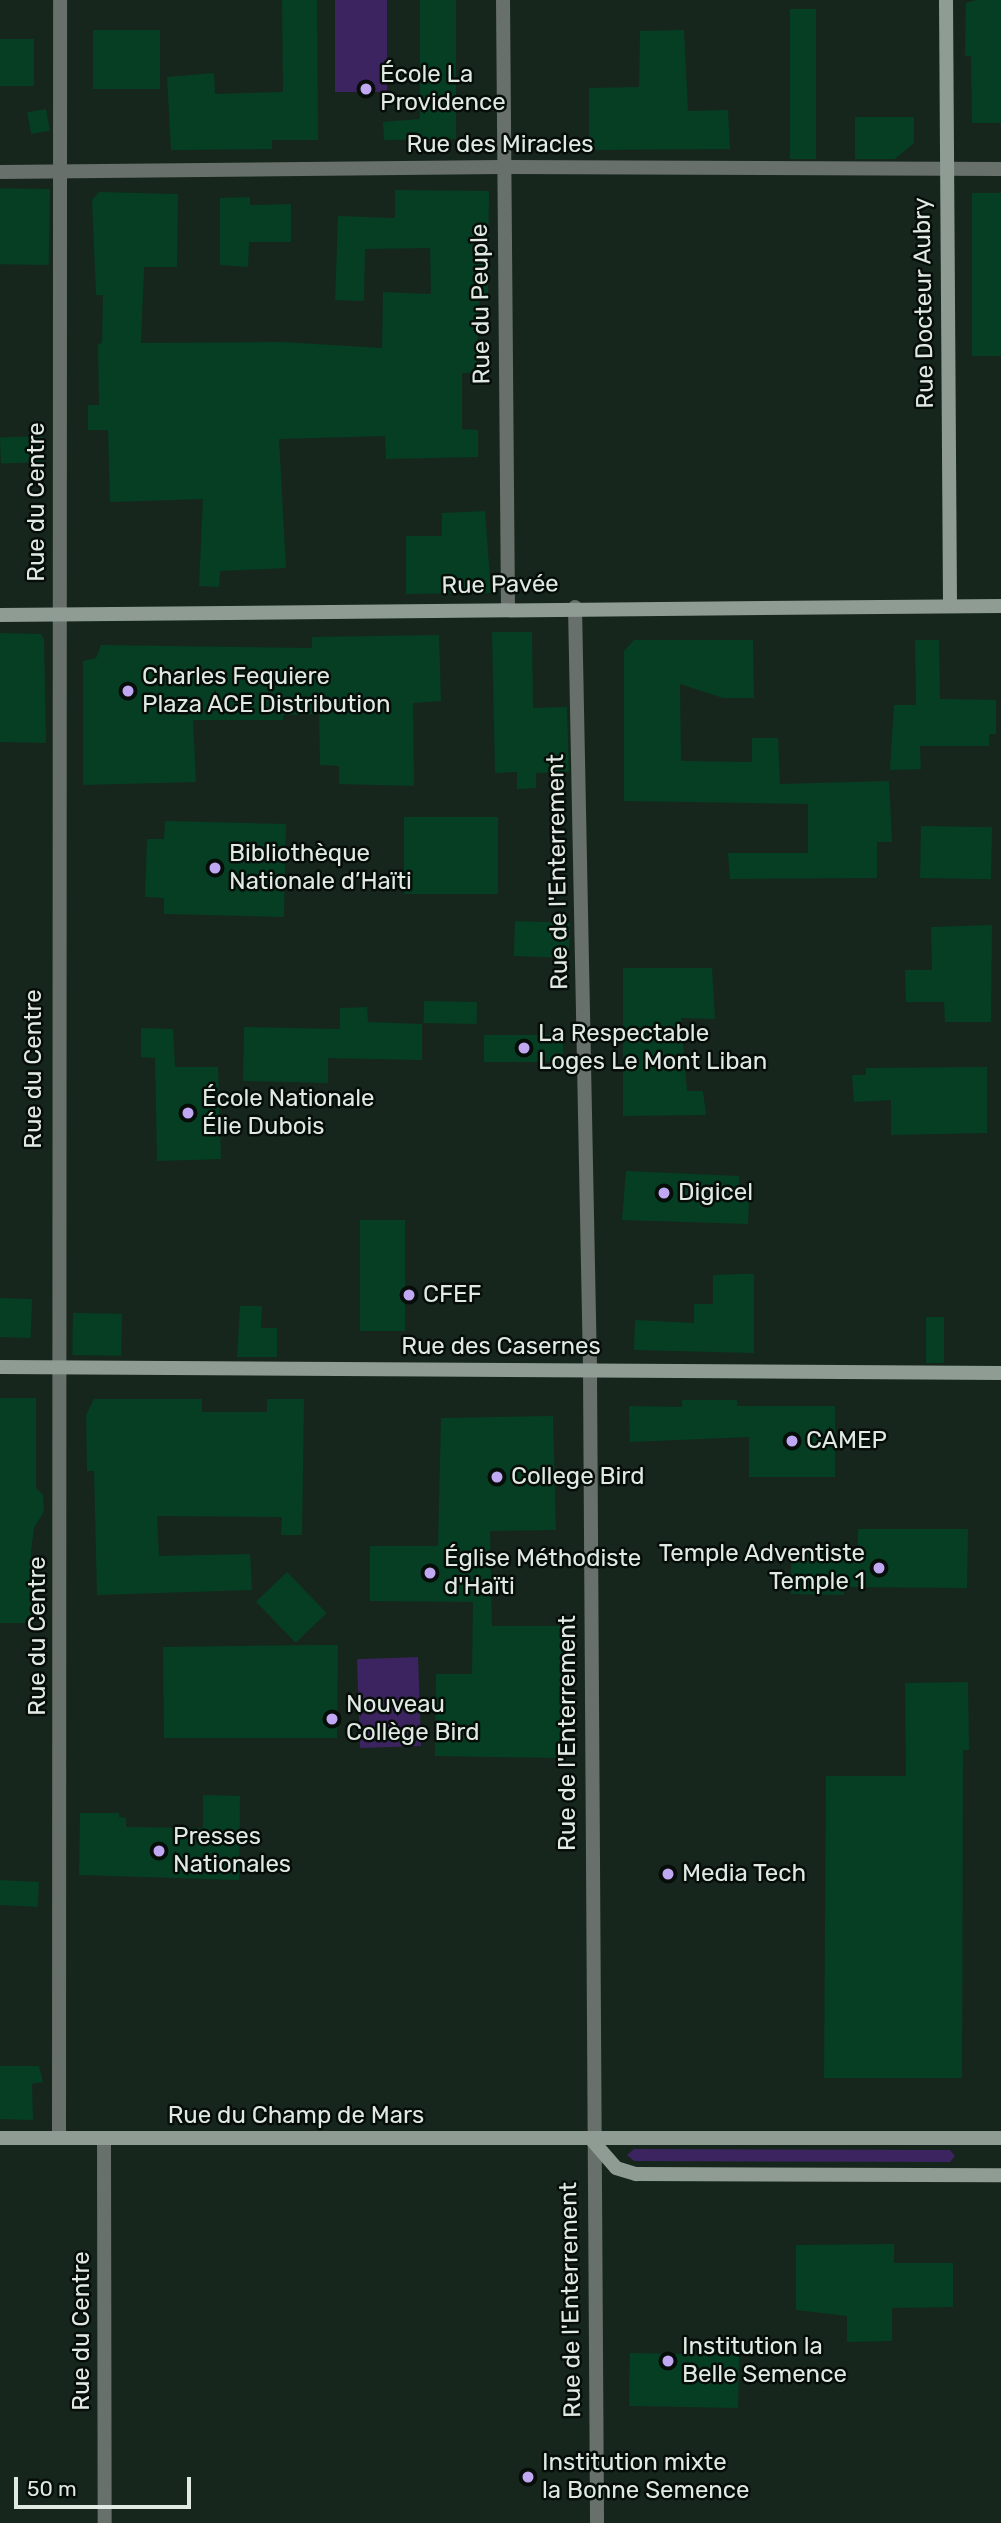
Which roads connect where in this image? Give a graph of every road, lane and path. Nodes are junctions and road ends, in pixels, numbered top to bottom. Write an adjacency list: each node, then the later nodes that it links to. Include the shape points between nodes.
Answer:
1 (60, 0): 7 (street, Rue du Centre)
2 (503, 0): 4 (street, Rue du Peuple)
3 (946, 0): 6 (street, Rue Docteur Aubry)
4 (501, 167): 6 (street, Rue des Miracles); 7 (street, Rue des Miracles); 11 (street, Rue du Peuple)
5 (1001, 169): 6 (street, Rue des Miracles)
6 (946, 170): 9 (street, Rue Docteur Aubry)
7 (63, 171): 8 (street, Rue des Miracles); 14 (street, Rue du Centre)
8 (0, 172)
9 (950, 606): 10 (street, Rue Pavée); 12 (street, Rue Pavée)
10 (1001, 606)
11 (508, 607): 12 (street, Rue Pavée); 14 (street, Rue Pavée)
12 (575, 607): 17 (street, Rue de l'Enterrement)
13 (0, 615): 14 (street, Rue Pavée)
14 (60, 615): 16 (street, Rue du Centre, via 57,1174)
15 (0, 1367): 16 (street, Rue des Casernes)
16 (61, 1367): 17 (street, Rue des Casernes); 20 (street, Rue du Centre)
17 (590, 1370): 18 (street, Rue des Casernes); 23 (street, Rue de l'Enterrement)
18 (1001, 1373)
19 (0, 2138): 20 (street, Rue du Champ de Mars)
20 (59, 2138): 21 (street, Rue du Champ de Mars)
21 (104, 2138): 23 (street, Rue du Champ de Mars); 25 (street, Rue du Centre)
22 (1001, 2138): 23 (street, Rue du Champ de Mars)
23 (592, 2139): 24 (street, via 616,2168 636,2174); 26 (street, Rue de l'Enterrement)
24 (1001, 2175)
25 (106, 2523)
26 (597, 2523)

